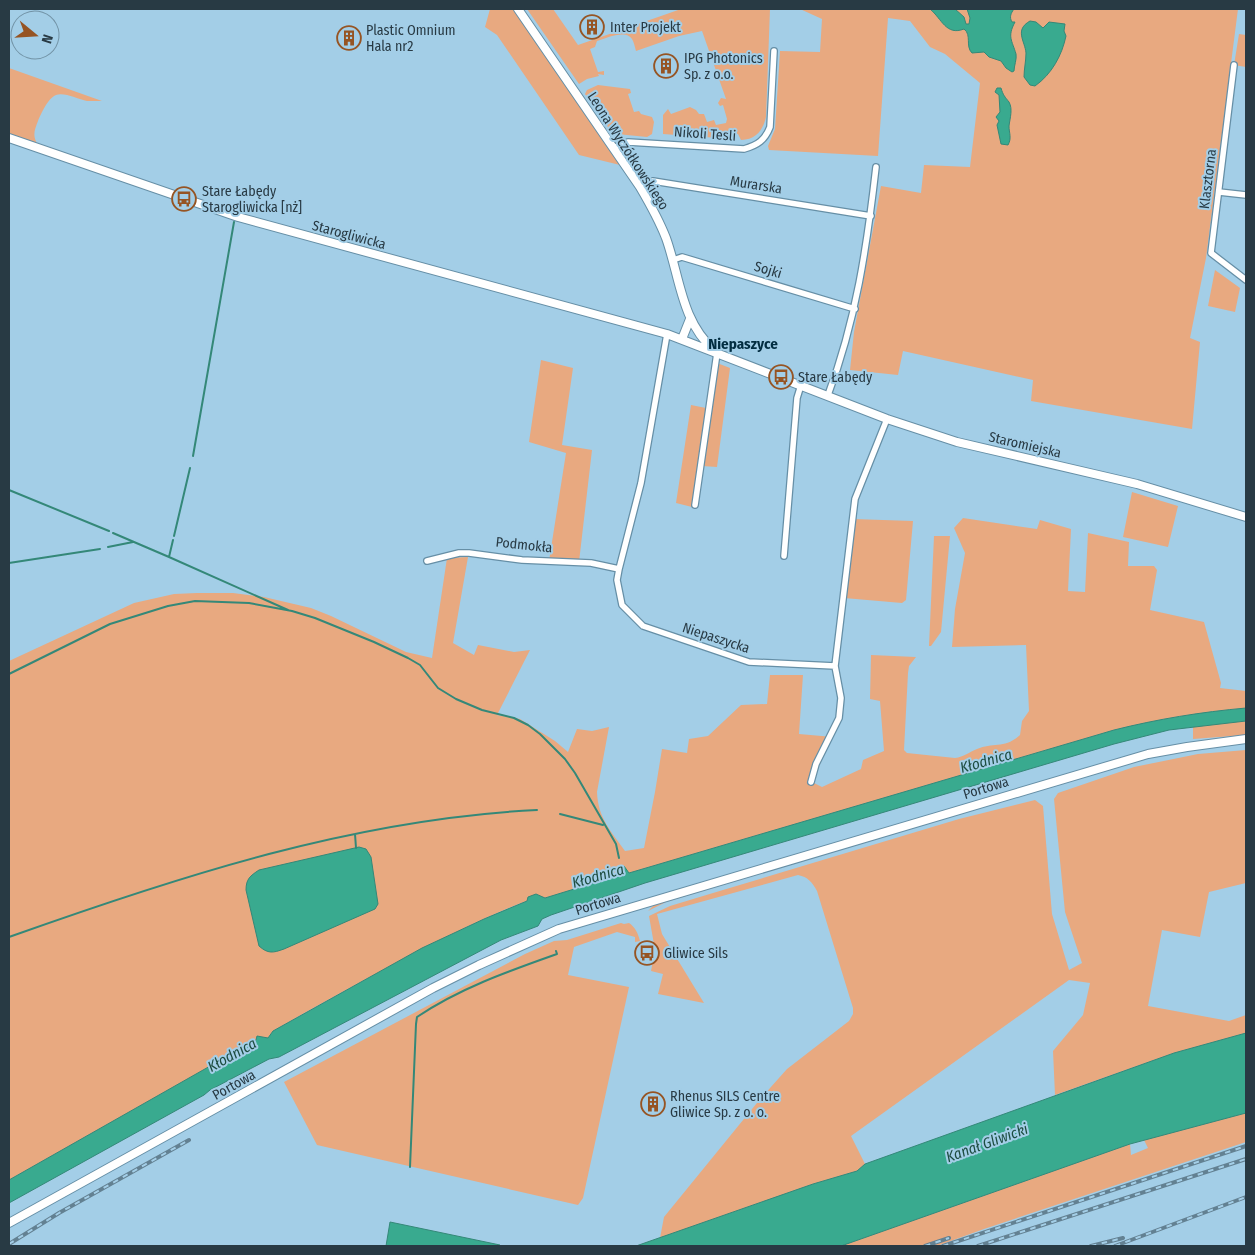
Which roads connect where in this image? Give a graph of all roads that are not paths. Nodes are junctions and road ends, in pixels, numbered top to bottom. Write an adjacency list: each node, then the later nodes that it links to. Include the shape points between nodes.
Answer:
1 (518, 9): 5 (street, Leona Wyczółkowskiego)
2 (774, 51): 5 (street, Nikoli Tesli, via 770,127 760,143 744,149 628,142)
3 (1234, 65): 8 (street, Klasztorna)
4 (9, 138): 15 (street, Starogliwicka, via 238,217)
5 (613, 148): 7 (street, Leona Wyczółkowskiego)
6 (876, 167): 10 (street)
7 (640, 187): 10 (street, Murarska, via 653,181); 11 (street, Leona Wyczółkowskiego, via 660,224)
8 (1219, 192): 9 (street); 12 (street, Klasztorna, via 1211,253)
9 (1246, 195)
10 (871, 216): 13 (street)
11 (673, 260): 13 (street, Sojki, via 682,257); 14 (street, Leona Wyczółkowskiego)
12 (1246, 280)
13 (855, 309): 20 (street)
14 (691, 322): 17 (street, via 693,330 689,338); 18 (street, Leona Wyczółkowskiego)
15 (630, 324): 16 (street, Staromiejska)
16 (667, 334): 17 (street, Staromiejska); 26 (street, Niepaszycka, via 641,482)
17 (683, 340): 18 (street, Staromiejska)
18 (717, 353): 19 (street, Staromiejska); 22 (street)
19 (801, 385): 20 (street, Staromiejska); 24 (street, via 797,398)
20 (828, 395): 21 (street, Staromiejska)
21 (887, 419): 23 (street, Staromiejska, via 957,442 1137,484); 27 (street, via 855,499)
22 (695, 505)
23 (1246, 517)
24 (784, 556)
25 (427, 561): 26 (street, Podmokła, via 469,552 522,560 591,563)
26 (619, 569): 27 (street, Niepaszycka, via 617,580 622,605 643,626 749,662)
27 (835, 666): 29 (street, via 841,698 838,718)
28 (1246, 740): 30 (street, Portowa, via 1148,754 559,929 433,988)
29 (811, 782)
30 (9, 1223)

